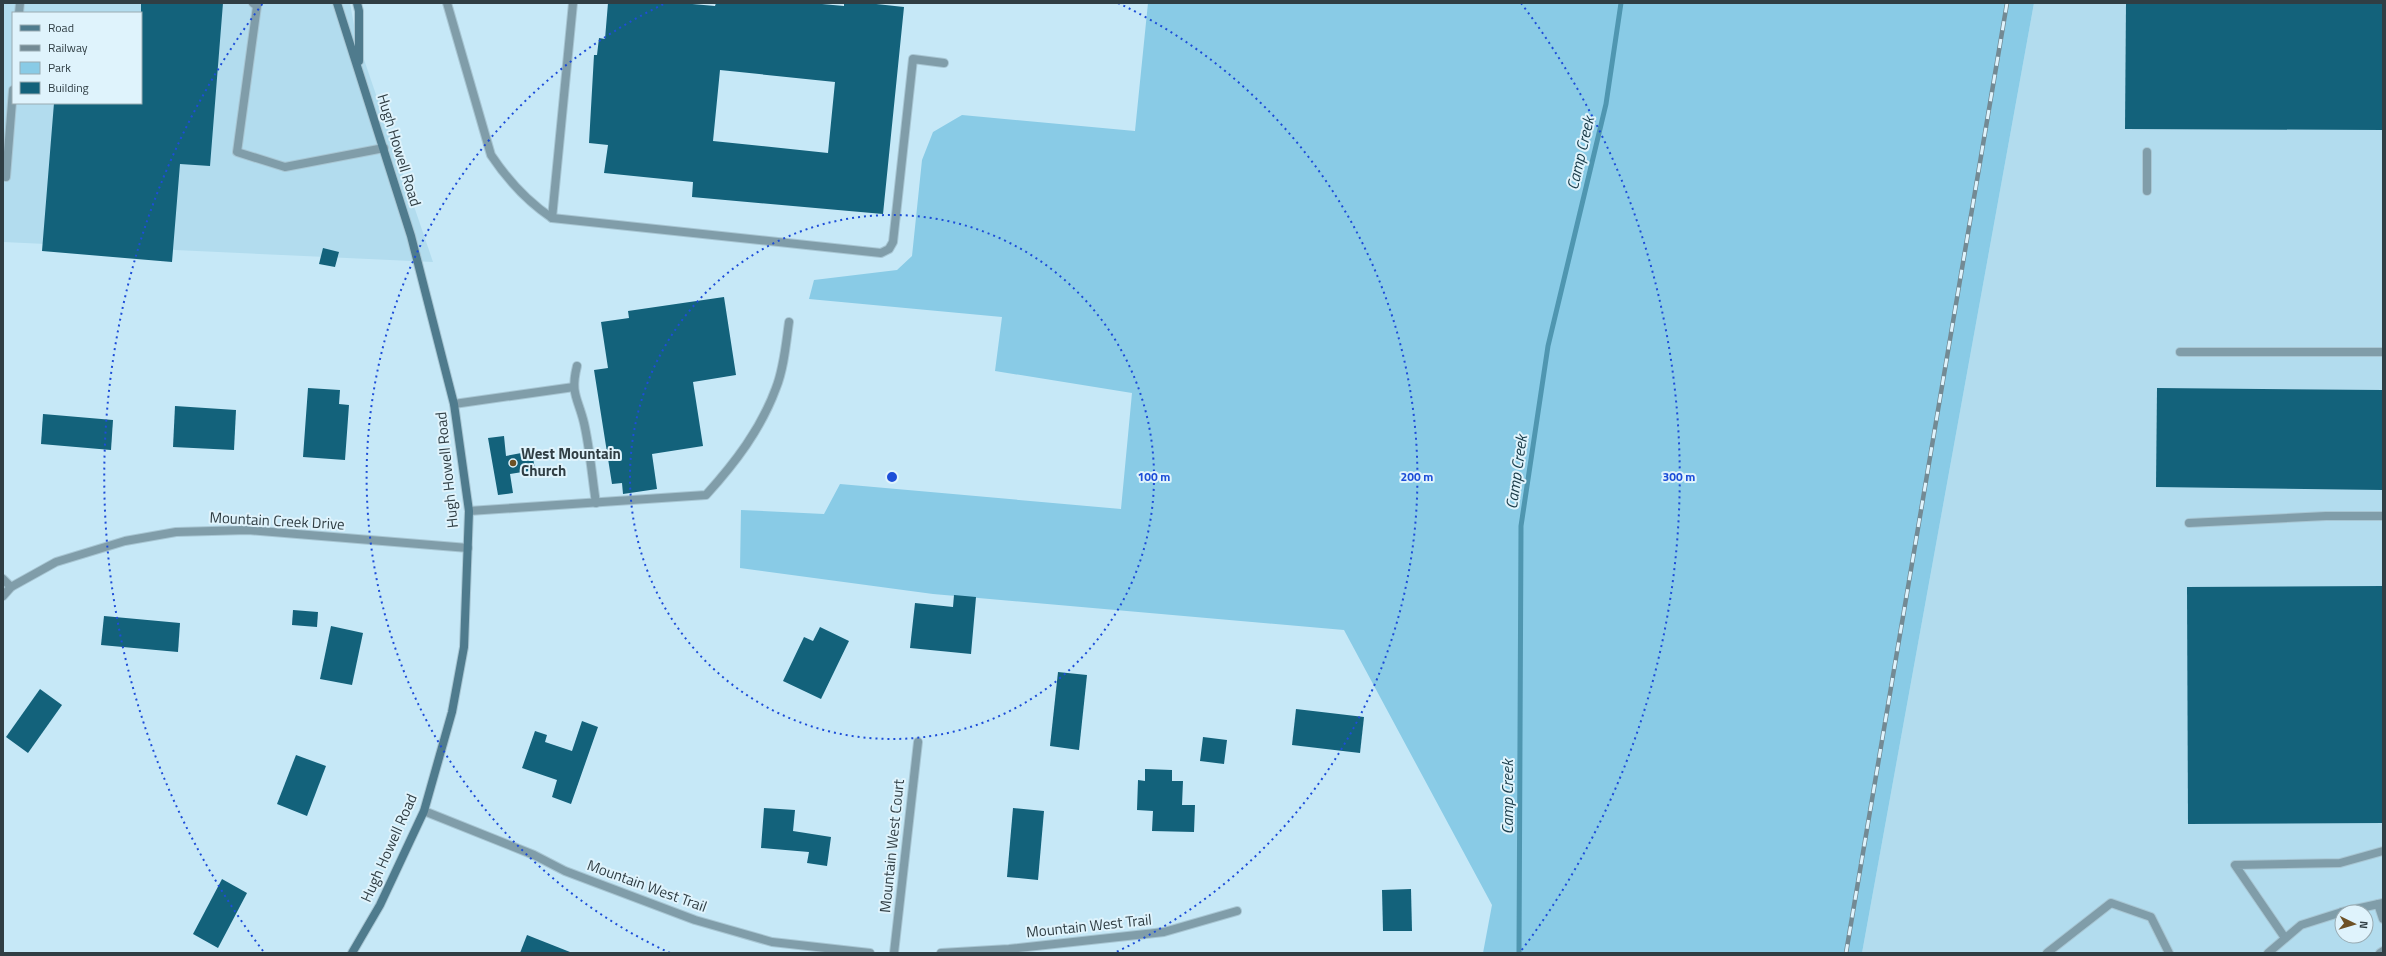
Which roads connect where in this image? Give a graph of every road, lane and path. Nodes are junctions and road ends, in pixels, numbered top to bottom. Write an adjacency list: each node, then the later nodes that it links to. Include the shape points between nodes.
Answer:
1 (252, 3): 9 (street, via 257,6 237,152 285,167)
2 (337, 3): 7 (main road, Hugh Howell Road)
3 (357, 3): 7 (main road)
4 (447, 3): 13 (street, via 491,155 502,171 537,208)
5 (573, 3): 13 (street)
6 (944, 63): 13 (street, via 913,59 893,242 889,249 881,253)
7 (358, 68): 9 (main road, Hugh Howell Road)
8 (12, 102): 11 (street)
9 (384, 148): 19 (main road, Hugh Howell Road, via 411,236)
10 (2146, 152): 12 (street)
11 (6, 177)
12 (2147, 191)
13 (552, 218)
14 (789, 322): 20 (street, via 777,387 744,449 706,495)
15 (2180, 352): 16 (street)
16 (2383, 352)
17 (577, 366): 18 (street)
18 (574, 387): 19 (street); 20 (street, via 575,399 584,422)
19 (454, 404): 21 (main road, Hugh Howell Road)
20 (596, 503): 21 (street)
21 (469, 511): 24 (main road, Hugh Howell Road)
22 (2383, 516): 23 (street, via 2326,516)
23 (2189, 523)
24 (468, 548): 26 (street, Mountain Creek Drive, via 248,530 176,532 125,541 56,562); 29 (main road, Hugh Howell Road, via 464,646 452,712)
25 (3, 579): 26 (street)
26 (11, 587): 27 (street, Mountain Creek Drive)
27 (3, 596)
28 (918, 742): 40 (street, Mountain West Court)
29 (424, 811): 38 (main road, Hugh Howell Road, via 380,905); 39 (street, Mountain West Trail, via 534,855 565,871 695,920 772,942)
30 (2383, 851): 35 (street, via 2340,863 2235,865)
31 (2380, 903): 34 (street)
32 (1237, 910): 41 (street, Mountain West Trail, via 1164,932 1008,949)
33 (2334, 915): 35 (street, via 2301,925)
34 (2383, 919)
35 (2284, 938): 37 (street)
36 (2383, 951): 44 (street)
37 (2270, 952)
38 (352, 953)
39 (870, 953)
40 (894, 953)
41 (941, 953)
42 (2048, 953): 43 (street, via 2111,903 2152,917)
43 (2169, 953)
44 (2380, 953)

